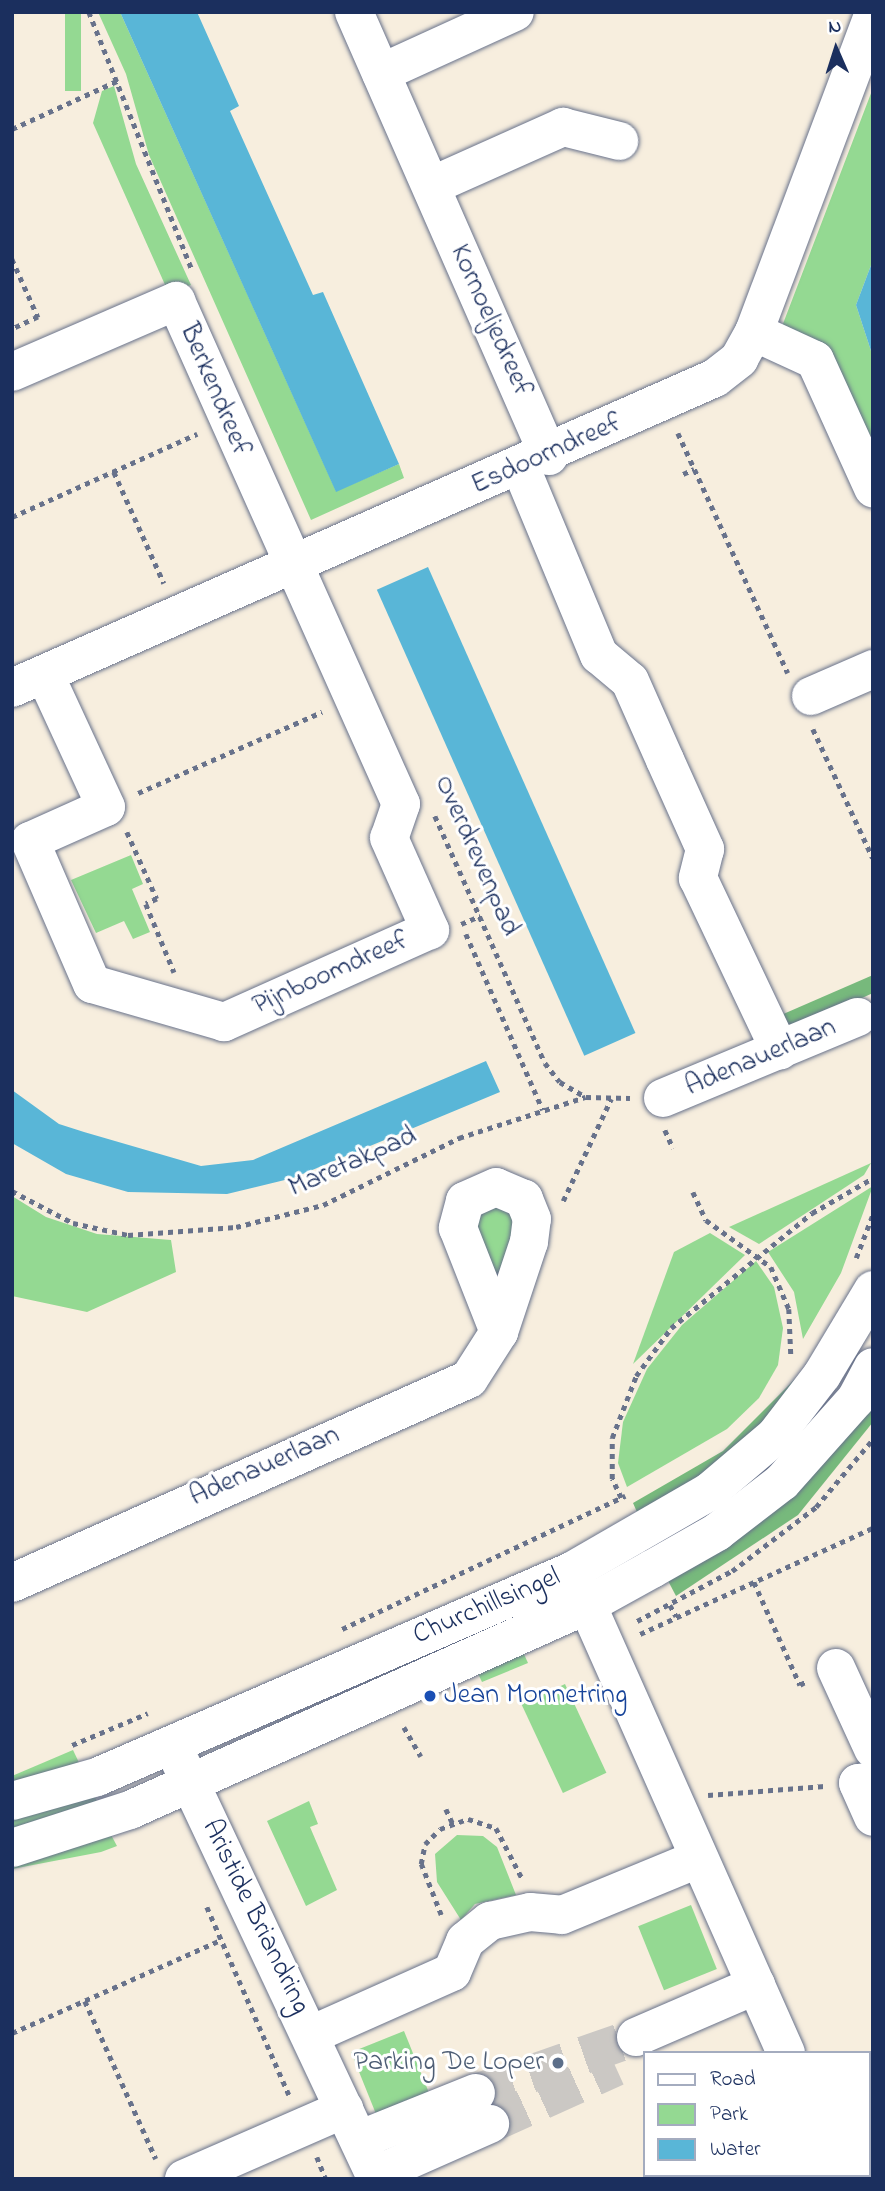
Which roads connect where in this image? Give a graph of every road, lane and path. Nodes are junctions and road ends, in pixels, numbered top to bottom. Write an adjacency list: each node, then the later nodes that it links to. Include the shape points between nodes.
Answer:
1 (354, 12): 4 (street, Kornoeljedreef)
2 (515, 12): 4 (street)
3 (861, 18): 11 (street, Esdoorndreef)
4 (381, 73): 8 (street, Kornoeljedreef)
5 (119, 80): 6 (path)
6 (12, 129)
7 (619, 141): 8 (street, via 563,127)
8 (431, 186): 15 (street, Kornoeljedreef)
9 (12, 259): 10 (path, via 38,317)
10 (12, 329)
11 (754, 332): 13 (street, Esdoorndreef, via 739,359); 19 (street, via 814,360)
12 (12, 372): 14 (street, Berkendreef, via 176,301)
13 (664, 403): 15 (street, Esdoorndreef); 16 (path)
14 (227, 421): 17 (path); 21 (street, Berkendreef)
15 (535, 462): 21 (street, Esdoorndreef); 33 (street, Kornoeljedreef, via 599,655 629,681 705,849 698,878)
16 (694, 469): 18 (path); 26 (path)
17 (114, 472): 20 (path); 22 (path)
18 (683, 474)
19 (873, 488)
20 (12, 517)
21 (290, 567): 22 (street, Esdoorndreef); 25 (street, Pijnboomdreef)
22 (179, 616): 24 (street, Esdoorndreef)
23 (873, 669): 26 (street)
24 (29, 682): 28 (street)
25 (352, 698): 28 (path); 31 (street, Pijnboomdreef, via 401,804 389,838 430,930 224,1022)
26 (804, 699): 29 (path)
27 (428, 801): 34 (path, Overdrevenpad, via 544,1063 560,1082)
28 (106, 807): 31 (path, via 118,814 157,899 146,905); 31 (street, Pijnboomdreef, via 30,841 92,984)
29 (873, 859)
30 (462, 923): 37 (path)
31 (191, 1012)
32 (858, 1017): 33 (street, Adenauerlaan)
33 (780, 1051): 35 (street, Adenauerlaan)
34 (586, 1097): 36 (path, Overdrevenpad); 37 (path, Maretakpad)
35 (654, 1098): 36 (path, Overdrevenpad)
36 (611, 1099): 42 (path, via 563,1201)
37 (543, 1110): 39 (path, Maretakpad, via 459,1138 323,1205 236,1227 128,1235 74,1223)
38 (873, 1178): 43 (path)
39 (12, 1191)
40 (693, 1192): 43 (path, via 706,1220)
41 (873, 1214): 44 (path)
42 (532, 1219): 45 (street, Adenauerlaan); 45 (street, via 524,1199 496,1187 474,1193 459,1213 458,1228)
43 (758, 1255): 47 (path, via 783,1287 789,1309); 49 (path, via 671,1328 636,1376 612,1438 612,1479)
44 (863, 1276): 51 (street, Churchillsingel, via 822,1375 775,1436 709,1492)
45 (499, 1332): 55 (street, Adenauerlaan, via 469,1379)
46 (873, 1367): 52 (street, Churchillsingel, via 856,1399 782,1482 717,1532)
47 (789, 1368)
48 (632, 1493): 49 (path, Churchillsingel)
49 (621, 1498): 51 (path); 58 (path, Churchillsingel)
50 (873, 1528): 54 (path)
51 (637, 1535): 53 (street, Churchillsingel)
52 (652, 1569): 56 (street, Churchillsingel); 57 (path)
53 (572, 1571): 56 (street); 64 (street, Churchillsingel)
54 (754, 1581): 57 (path); 60 (path, via 800,1685)
55 (12, 1583)
56 (587, 1605): 68 (street, Churchillsingel); 75 (street)
57 (676, 1616): 59 (path)
58 (331, 1634)
59 (632, 1638)
60 (836, 1668): 65 (street)
61 (159, 1709): 63 (path)
62 (404, 1727): 66 (path)
63 (97, 1734)
64 (173, 1745): 68 (street, Aristide Briandring); 70 (street, Churchillsingel, via 97,1777)
65 (873, 1749)
66 (421, 1757)
67 (865, 1782): 69 (path); 72 (street)
68 (190, 1783): 74 (street, Churchillsingel, via 64,1835); 83 (street, Aristide Briandring)
69 (708, 1795)
70 (12, 1801)
71 (446, 1808): 73 (path)
72 (873, 1817)
73 (453, 1824): 77 (path, via 468,1819 495,1828 527,1885); 79 (path, via 425,1843 421,1864 444,1922)
74 (12, 1848)
75 (698, 1859): 77 (street, Aristide Briandring, via 562,1915); 80 (street)
76 (200, 1892): 78 (path, Aristide Briandring)
77 (530, 1912): 79 (street, Aristide Briandring, via 490,1921)
78 (221, 1940): 81 (path); 87 (path, Aristide Briandring)
79 (465, 1941): 83 (street, Aristide Briandring, via 452,1972)
80 (760, 1994): 84 (street); 85 (street)
81 (85, 2001): 82 (path); 88 (path)
82 (12, 2033)
83 (313, 2034): 86 (street)
84 (644, 2050)
85 (785, 2051)
86 (351, 2124): 87 (street); 89 (street); 89 (street, via 483,2108)
87 (303, 2126): 88 (street); 90 (path, Aristide Briandring)
88 (172, 2172)
89 (376, 2177)
90 (327, 2179)

